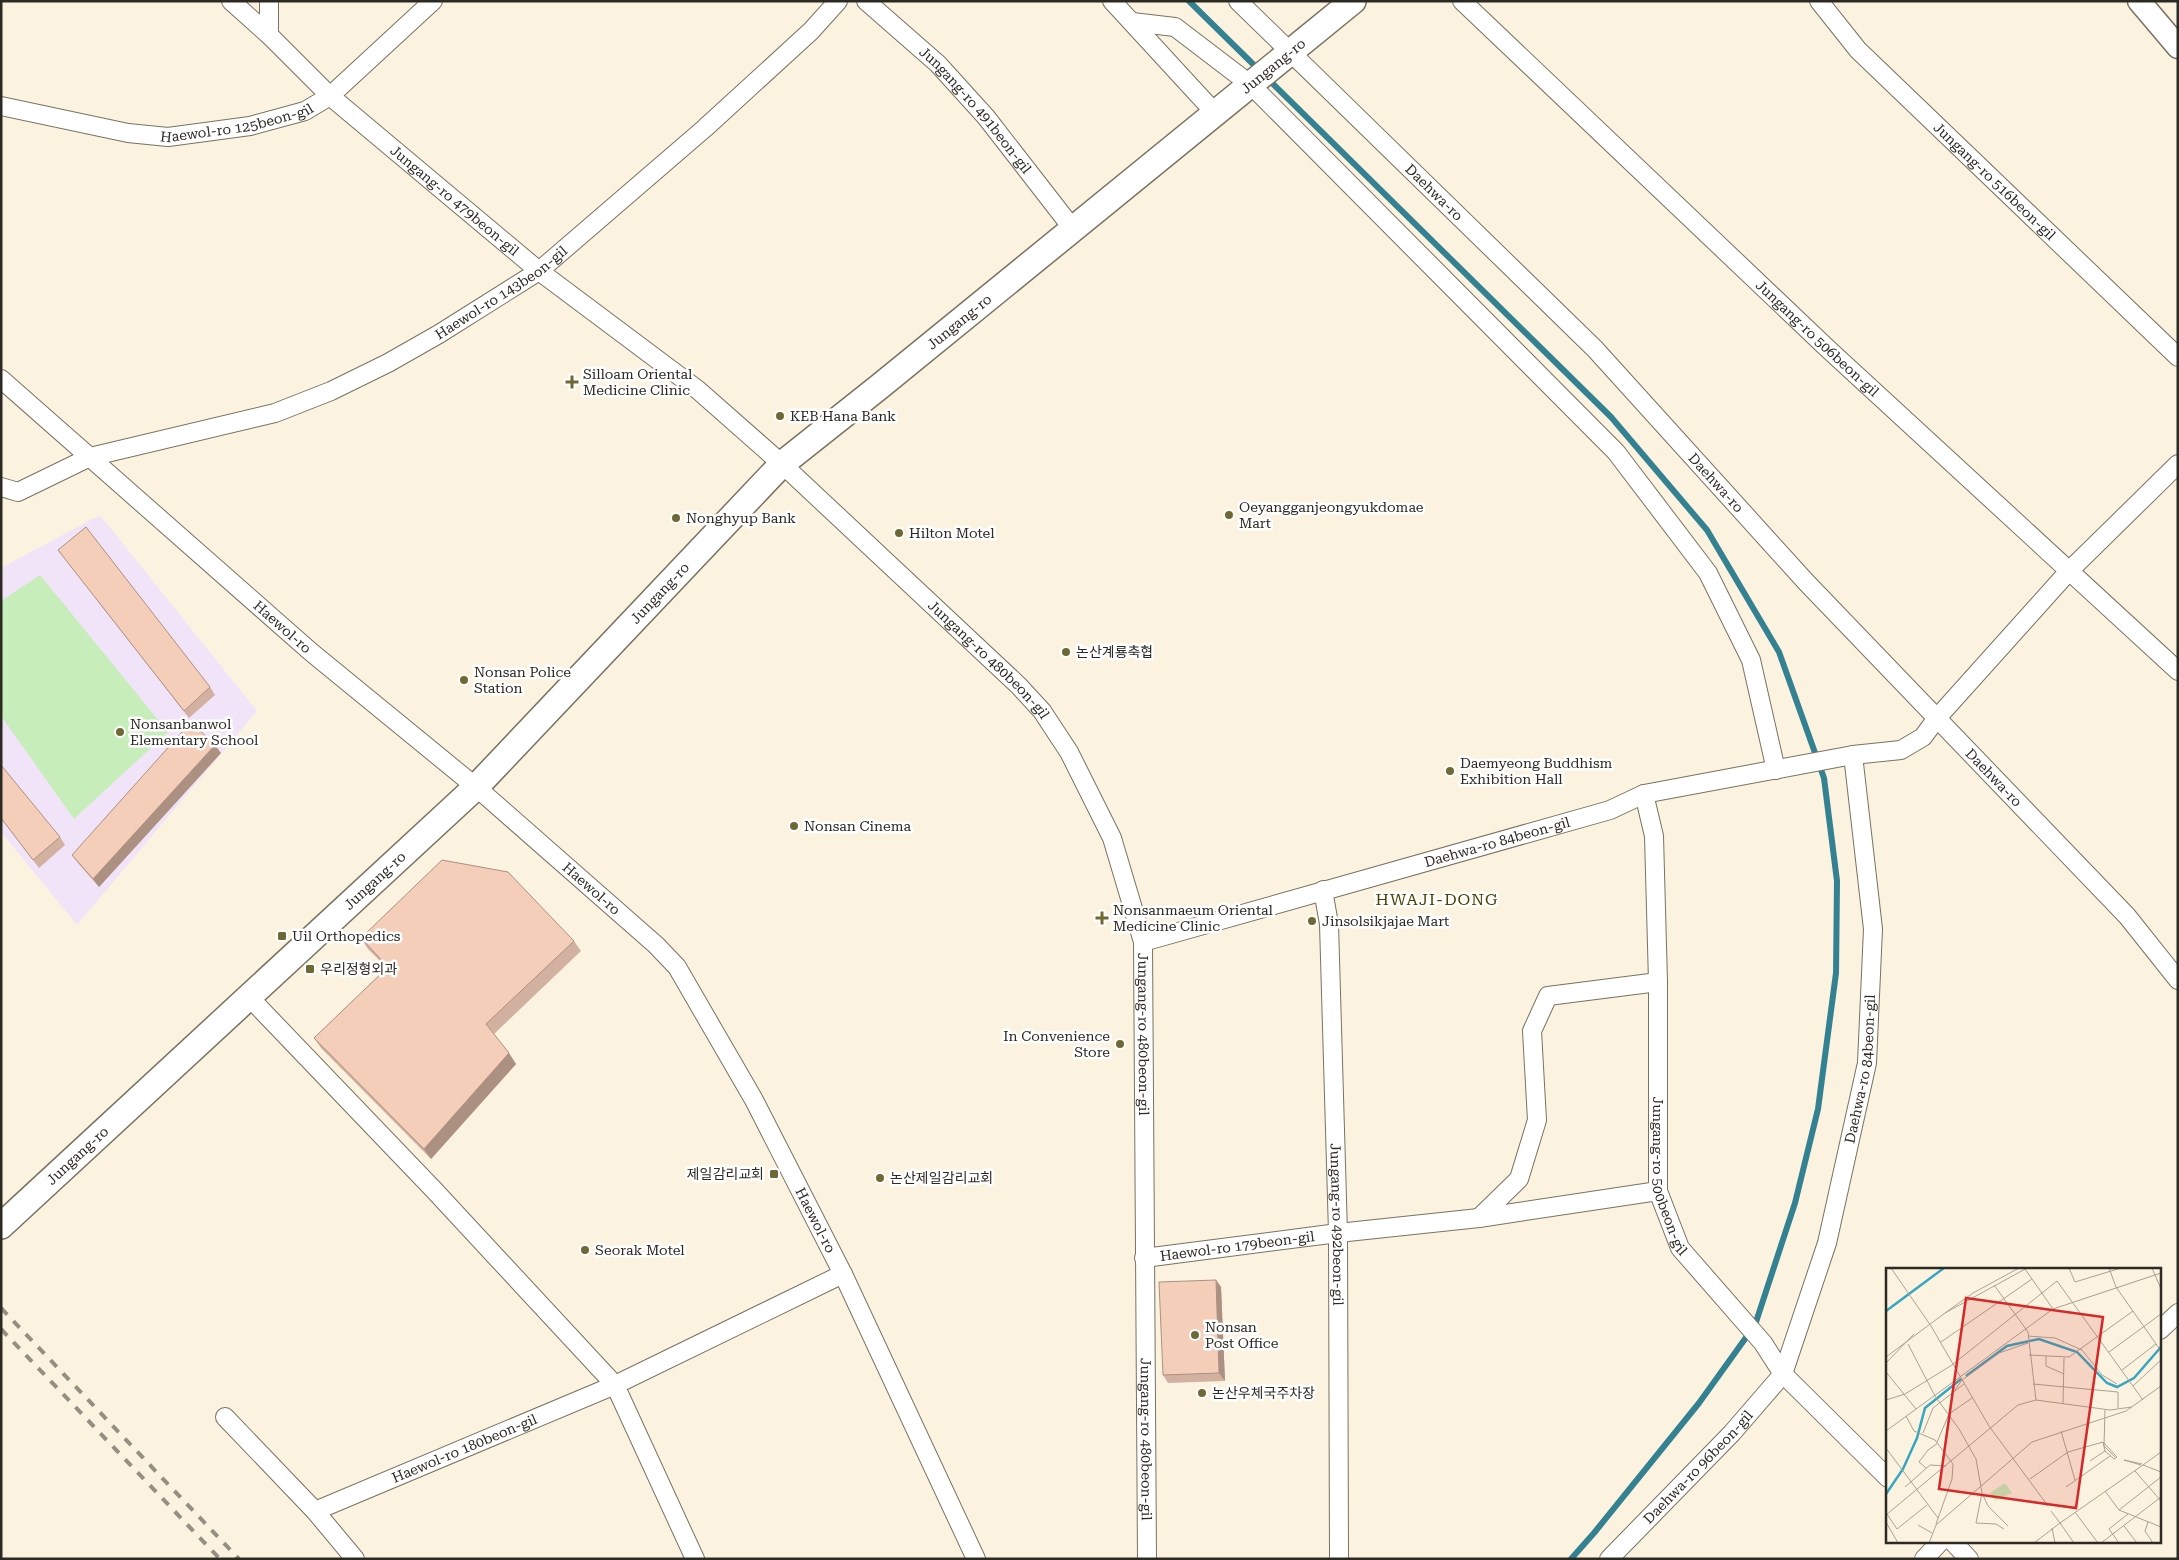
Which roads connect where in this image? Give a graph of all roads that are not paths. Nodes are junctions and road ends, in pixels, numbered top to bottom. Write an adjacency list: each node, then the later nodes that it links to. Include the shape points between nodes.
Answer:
1 (232, 1): 13 (street, Jungang-ro 479beon-gil)
2 (269, 1): 13 (street)
3 (433, 1): 17 (street, Haewol-ro 125beon-gil)
4 (838, 1): 21 (street, Haewol-ro 143beon-gil, via 811,31 705,128)
5 (866, 1): 20 (street, Jungang-ro 491beon-gil, via 938,64 986,117)
6 (1112, 1): 12 (street)
7 (1238, 1): 15 (street, Daehwa-ro)
8 (1353, 1): 15 (main road, Jungang-ro)
9 (1462, 1): 30 (street, Jungang-ro 506beon-gil, via 1820,342)
10 (1819, 1): 22 (street, Jungang-ro 516beon-gil, via 1858,50)
11 (2139, 1): 14 (street)
12 (1132, 22): 16 (street, via 1175,27); 19 (street)
13 (269, 35): 17 (street, Jungang-ro 479beon-gil)
14 (2178, 47)
15 (1290, 52): 16 (main road, Jungang-ro); 32 (street, Daehwa-ro, via 1595,349 1806,582)
16 (1251, 85): 19 (main road, Jungang-ro); 34 (street, via 1616,452 1708,573 1751,660)
17 (330, 96): 18 (street, Haewol-ro 125beon-gil, via 305,111 250,126 168,136 128,133); 21 (street, Jungang-ro 479beon-gil)
18 (1, 106)
19 (1216, 114): 20 (main road, Jungang-ro)
20 (1073, 229): 25 (main road, Jungang-ro)
21 (539, 271): 24 (street, Haewol-ro 143beon-gil, via 430,339 331,391 275,413); 25 (street, Jungang-ro 479beon-gil, via 698,390)
22 (2178, 357)
23 (1, 379): 24 (street, Haewol-ro)
24 (90, 457): 28 (street, Haewol-ro 143beon-gil); 35 (street, Haewol-ro, via 311,652)
25 (782, 464): 35 (main road, Jungang-ro); 38 (street, Jungang-ro 480beon-gil, via 1042,711 1069,752 1112,838)
26 (2178, 464): 30 (street, Daehwa-ro 84beon-gil)
27 (1, 487): 28 (street)
28 (18, 492): 29 (street, Haewol-ro 143beon-gil)
29 (1, 500)
30 (2069, 571): 31 (street, Jungang-ro 506beon-gil); 32 (street, Daehwa-ro 84beon-gil)
31 (2178, 671)
32 (1937, 718): 33 (street, Daehwa-ro 84beon-gil, via 1923,737 1901,750); 39 (street, Daehwa-ro, via 2127,916)
33 (1853, 756): 34 (street, Daehwa-ro 84beon-gil); 50 (street, Daehwa-ro 84beon-gil, via 1874,929 1867,1063 1827,1243)
34 (1776, 770): 36 (street, Daehwa-ro 84beon-gil)
35 (476, 787): 41 (main road, Jungang-ro); 47 (street, Haewol-ro, via 677,967 754,1100)
36 (1644, 794): 37 (street, Daehwa-ro 84beon-gil, via 1610,810); 40 (street, Jungang-ro 500beon-gil, via 1654,836)
37 (1323, 890): 38 (street, Daehwa-ro 84beon-gil); 45 (street, Jungang-ro 492beon-gil, via 1328,924)
38 (1143, 942): 46 (street, Jungang-ro 480beon-gil)
39 (2178, 980)
40 (1658, 982): 42 (street, Jungang-ro 500beon-gil); 43 (street, via 1548,996 1532,1031 1537,1120 1519,1179)
41 (250, 998): 44 (main road, Jungang-ro); 51 (street)
42 (1658, 1192): 43 (street, Haewol-ro 179beon-gil); 50 (street, Jungang-ro 500beon-gil, via 1680,1248 1763,1343)
43 (1479, 1218): 45 (street, Haewol-ro 179beon-gil)
44 (1, 1226)
45 (1338, 1232): 46 (street, Haewol-ro 179beon-gil); 61 (street, Jungang-ro 492beon-gil)
46 (1144, 1258): 60 (street, Jungang-ro 480beon-gil)
47 (843, 1274): 51 (street, Haewol-ro 180beon-gil); 59 (street, Haewol-ro)
48 (2178, 1313): 49 (street)
49 (2162, 1328)
50 (1783, 1374): 53 (street, Jungang-ro 500beon-gil); 62 (street, Daehwa-ro 96beon-gil, via 1732,1433)
51 (615, 1385): 54 (street, Haewol-ro 180beon-gil); 58 (street)
52 (225, 1417): 54 (street)
53 (1886, 1476)
54 (316, 1512): 57 (street)
55 (1940, 1542): 63 (street)
56 (1953, 1542): 64 (street)
57 (355, 1559)
58 (695, 1559)
59 (976, 1559)
60 (1146, 1559)
61 (1339, 1559)
62 (1609, 1559)
63 (1924, 1559)
64 (1969, 1559)

